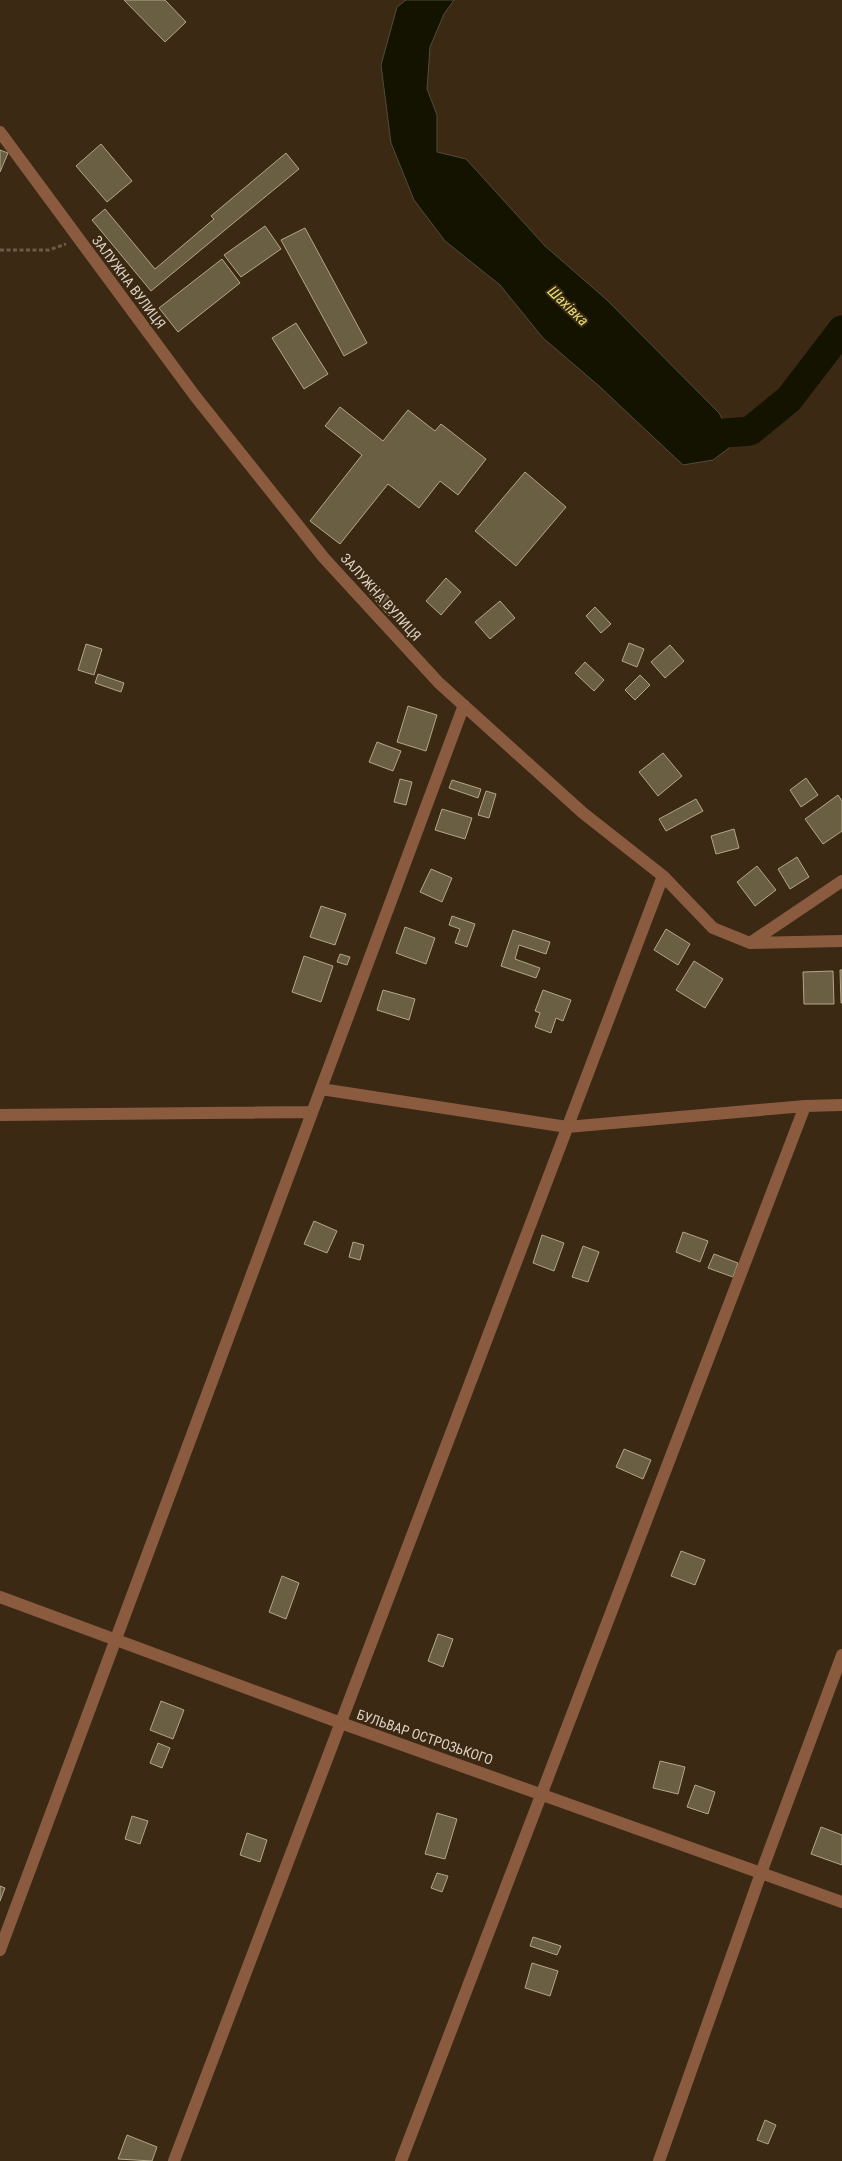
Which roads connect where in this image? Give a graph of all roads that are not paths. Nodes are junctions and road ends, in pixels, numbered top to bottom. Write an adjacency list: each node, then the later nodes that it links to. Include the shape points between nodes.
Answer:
1 (0, 132): 2 (street, ЗАЛУЖНА ВУЛИЦЯ, via 196,396 324,558 439,683)
2 (464, 705): 3 (street, ЗАЛУЖНА ВУЛИЦЯ, via 582,813); 7 (street)
3 (663, 876): 6 (street, ЗАЛУЖНА ВУЛИЦЯ, via 713,928); 12 (street)
4 (842, 881): 6 (street)
5 (842, 941): 6 (street, ЗАЛУЖНА ВУЛИЦЯ)
6 (750, 943)
7 (321, 1089): 10 (street); 12 (street)
8 (842, 1105): 9 (street)
9 (805, 1106): 12 (street); 17 (street)
10 (312, 1112): 11 (street); 14 (street)
11 (0, 1115)
12 (567, 1127): 16 (street)
13 (0, 1597): 14 (street, БУЛЬВАР ОСТРОЗЬКОГО)
14 (116, 1639): 16 (street, БУЛЬВАР ОСТРОЗЬКОГО); 20 (street)
15 (842, 1655): 18 (street)
16 (341, 1723): 17 (street, БУЛЬВАР ОСТРОЗЬКОГО); 21 (street)
17 (542, 1794): 18 (street, БУЛЬВАР ОСТРОЗЬКОГО); 22 (street)
18 (761, 1873): 19 (street, БУЛЬВАР ОСТРОЗЬКОГО); 23 (street)
19 (842, 1902)
20 (0, 1950)
21 (174, 2161)
22 (401, 2161)
23 (660, 2161)

